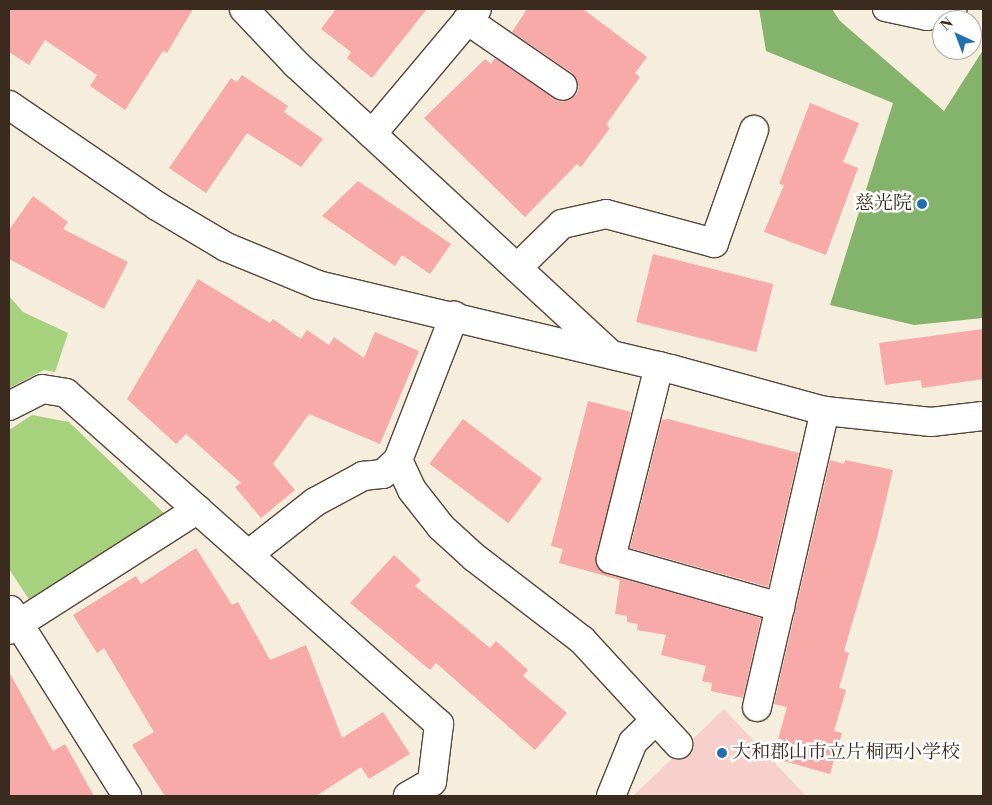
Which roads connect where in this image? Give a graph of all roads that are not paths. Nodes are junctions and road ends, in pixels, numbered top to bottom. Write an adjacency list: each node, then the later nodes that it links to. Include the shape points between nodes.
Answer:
1 (244, 9): 8 (street, via 296,64)
2 (884, 9): 3 (lane, via 927,18)
3 (955, 9)
4 (472, 14): 5 (street); 8 (street)
5 (562, 86)
6 (9, 105): 10 (street, via 157,206 226,247 318,285)
7 (754, 130): 9 (street, via 714,243 606,214 562,224)
8 (372, 134): 9 (street)
9 (517, 268): 11 (street)
10 (454, 316): 11 (street); 16 (street)
11 (610, 354): 12 (street)
12 (659, 366): 15 (street); 19 (street, via 610,559)
13 (9, 406): 17 (street, via 42,389 66,393)
14 (983, 416): 15 (street)
15 (820, 430): 19 (street)
16 (398, 460): 18 (street, via 383,474 363,476 315,502); 22 (street, via 412,490 441,527 475,558 582,640)
17 (198, 509): 18 (street); 20 (street)
18 (249, 554): 25 (street, via 440,724 432,782)
19 (780, 607): 21 (street)
20 (12, 621): 24 (street)
21 (756, 707)
22 (655, 721): 23 (street); 26 (street, via 633,742)
23 (678, 744)
24 (127, 796)
25 (408, 796)
26 (611, 796)

